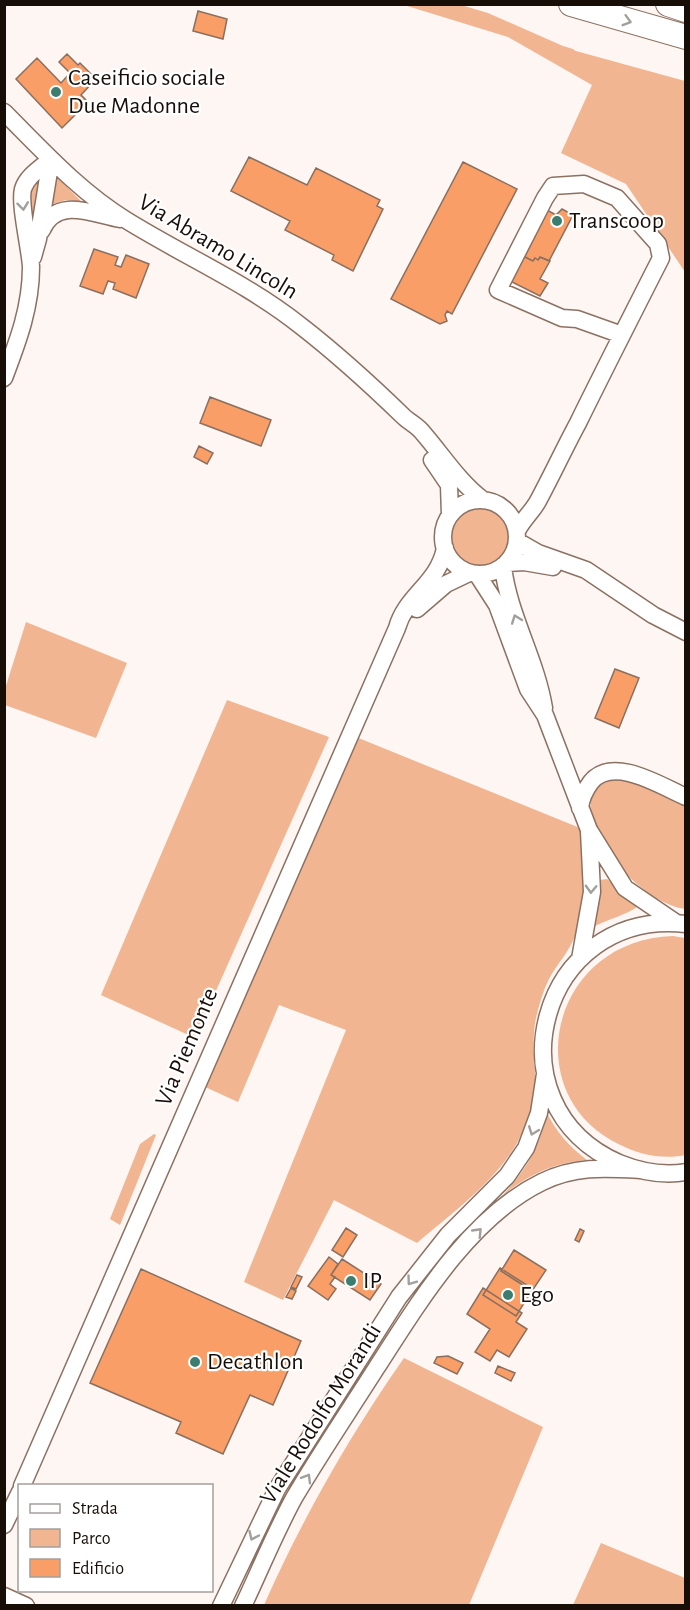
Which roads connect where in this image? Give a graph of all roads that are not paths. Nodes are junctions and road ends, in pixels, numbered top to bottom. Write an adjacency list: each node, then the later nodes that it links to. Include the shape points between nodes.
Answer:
1 (571, 4): 4 (highway, one-way to 4)
2 (668, 4): 3 (highway)
3 (686, 10)
4 (686, 37)
5 (4, 112): 6 (street, Via Abramo Lincoln)
6 (39, 146): 7 (street, Via Abramo Lincoln); 8 (street, via 38,165)
7 (51, 159): 8 (street); 9 (street, Via Abramo Lincoln); 10 (street)
8 (29, 178): 11 (street, one-way to 11, via 22,194)
9 (126, 220): 10 (street, via 61,210 48,219); 14 (street, Via Abramo Lincoln, via 274,306 368,381)
10 (38, 239): 11 (street)
11 (31, 266): 13 (street, via 25,320)
12 (622, 335): 12 (street, via 661,258 658,244 617,198 584,184 553,186 498,290 561,318 577,319); 16 (street)
13 (4, 378)
14 (408, 421): 15 (street, Via Abramo Lincoln, via 422,431 464,484); 17 (street, Via Abramo Lincoln, via 449,485)
15 (491, 502): 16 (street); 17 (street, via 468,502); 18 (street, via 507,511)
16 (537, 502): 18 (street, via 525,516)
17 (450, 515): 19 (street, via 444,526)
18 (517, 536): 20 (street, via 515,551); 22 (street, via 538,553)
19 (445, 548): 21 (street, via 451,560); 23 (street, Via Piemonte, via 438,571 408,605)
20 (504, 565): 21 (street, via 491,573); 22 (street, via 524,561); 25 (street, one-way to 20, via 540,686 509,600)
21 (473, 573): 23 (street, Via Piemonte, via 446,584); 25 (street, via 497,605 528,689)
22 (600, 579): 24 (street)
23 (397, 628): 34 (street, Via Piemonte)
24 (686, 633)
25 (544, 715): 27 (street)
26 (686, 797): 27 (street, via 615,770 594,778 586,788)
27 (580, 808): 28 (street)
28 (589, 830): 29 (street, via 625,888); 30 (street, one-way to 30, via 592,892)
29 (680, 923): 30 (street, Viale Rodolfo Morandi, via 624,930)
30 (580, 958): 31 (street, Viale Rodolfo Morandi, via 551,1003 543,1038)
31 (545, 1074): 32 (street, Viale Rodolfo Morandi, via 556,1104 573,1130 610,1159); 39 (street, Viale Rodolfo Morandi, one-way to 39, via 537,1122 522,1155 507,1176 447,1235 393,1306 277,1489)
32 (640, 1170): 33 (street, Viale Rodolfo Morandi); 40 (street, Viale Rodolfo Morandi, one-way to 32, via 308,1476 425,1296 475,1234 514,1198 557,1176 594,1168)
33 (686, 1172)
34 (22, 1484)
35 (18, 1496): 36 (street)
36 (4, 1525)
37 (4, 1596): 38 (street)
38 (26, 1605)
39 (220, 1605)
40 (243, 1605)

